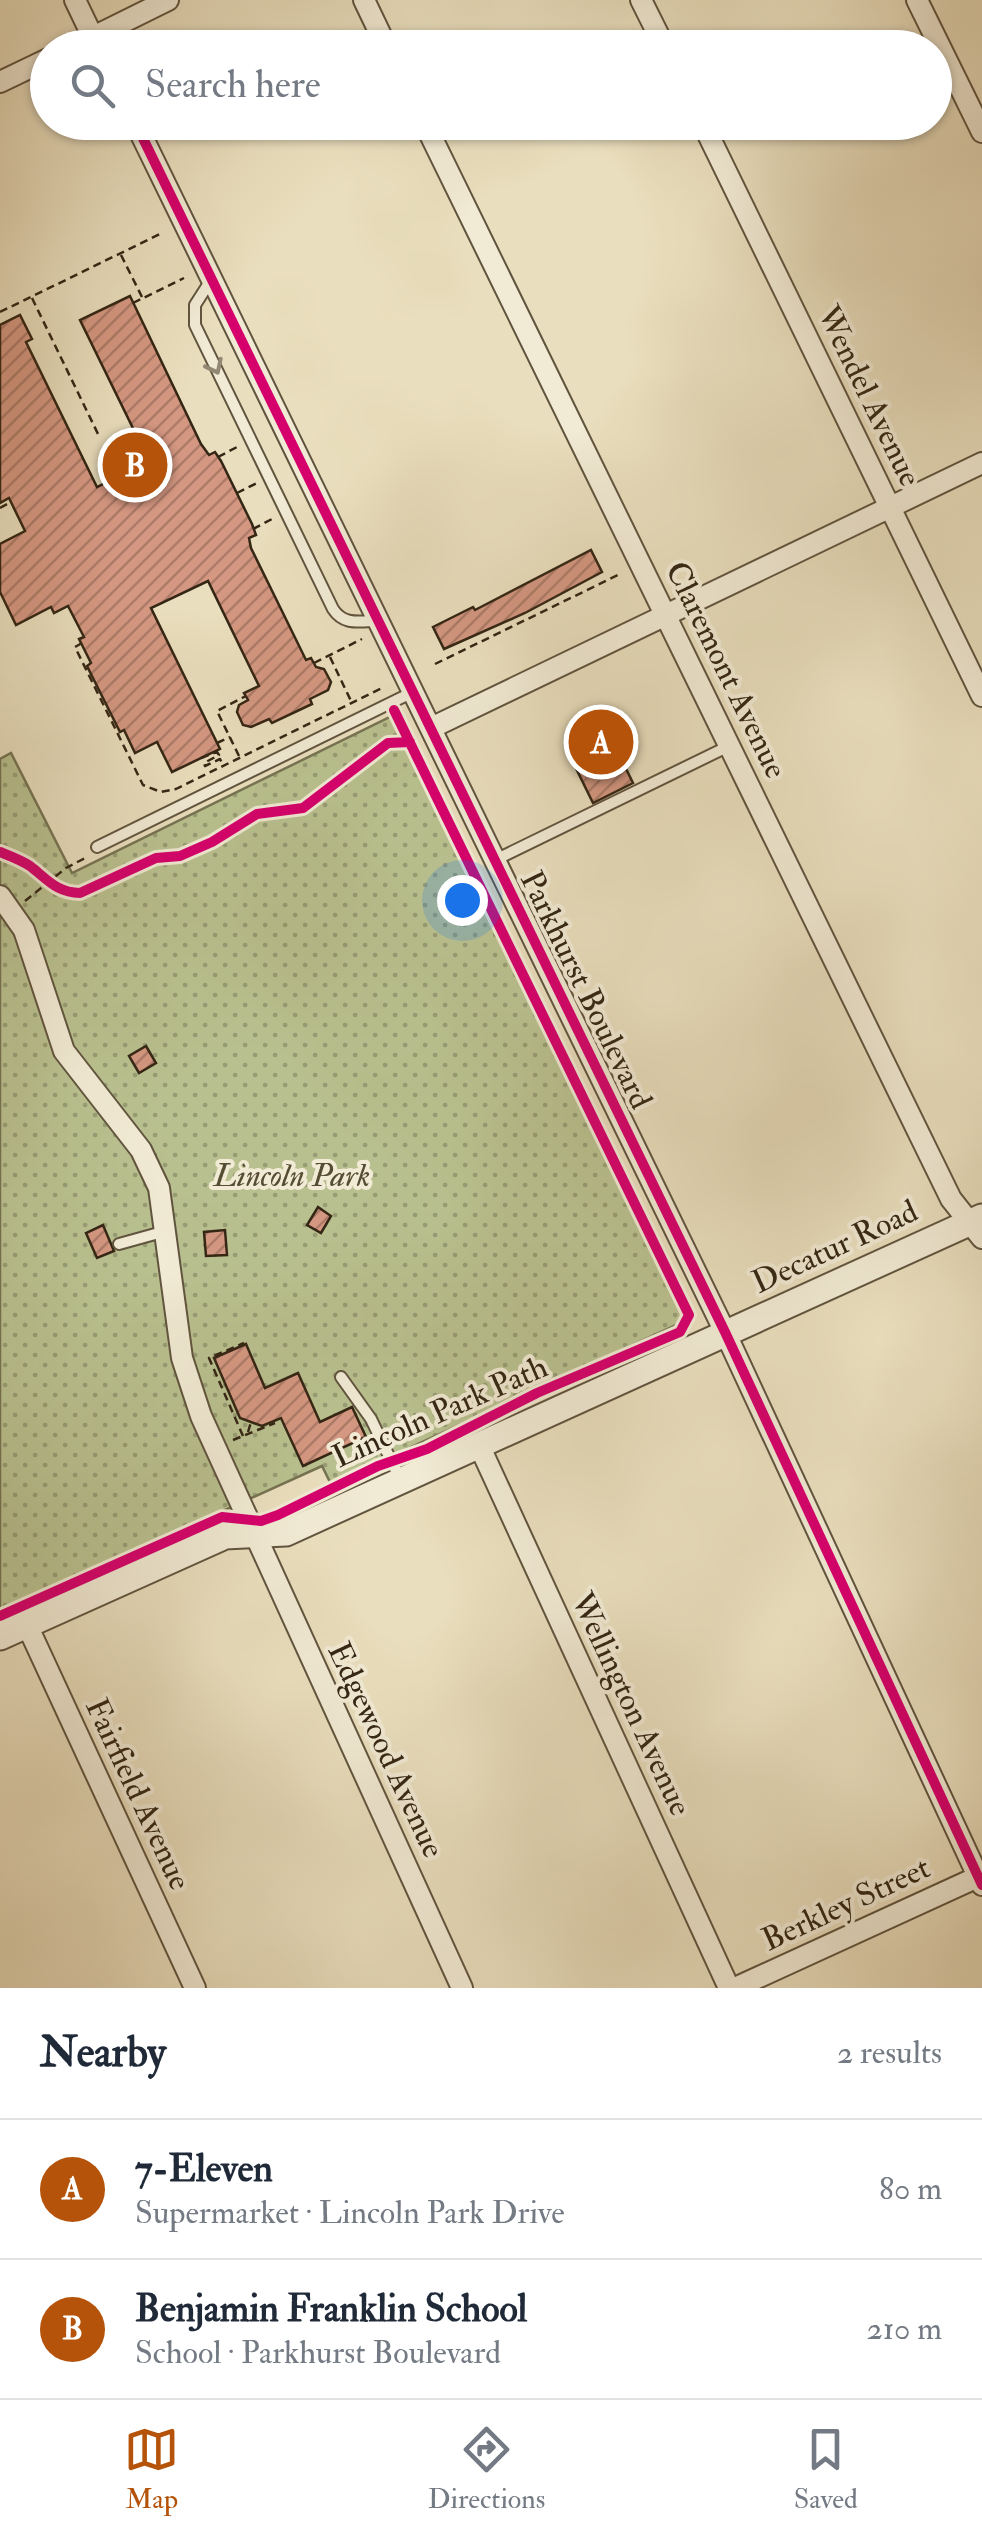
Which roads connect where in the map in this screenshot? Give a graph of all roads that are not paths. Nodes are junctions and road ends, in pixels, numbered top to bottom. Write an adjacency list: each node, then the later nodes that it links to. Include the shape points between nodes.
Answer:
1 (75, 0): 6 (street)
2 (168, 0): 7 (street)
3 (364, 0): 8 (street)
4 (641, 0): 9 (street)
5 (917, 0): 10 (street)
6 (89, 30)
7 (116, 30)
8 (378, 30)
9 (655, 30)
10 (932, 30)
11 (30, 68): 13 (street)
12 (952, 71): 14 (street)
13 (0, 82)
14 (982, 132)
15 (144, 140): 18 (street, Parkhurst Boulevard)
16 (433, 140): 21 (street, Claremont Avenue)
17 (711, 140): 20 (street, Wendel Avenue)
18 (212, 280): 22 (street, Parkhurst Boulevard); 22 (lane, one-way to 22, via 195,305 194,325 324,592 343,620)
19 (982, 462): 20 (street)
20 (890, 507): 21 (street); 24 (street, Wendel Avenue)
21 (664, 613): 25 (street); 26 (street, Claremont Avenue)
22 (378, 621): 23 (street, Parkhurst Boulevard)
23 (414, 692): 25 (street, Parkhurst Boulevard); 27 (lane)
24 (982, 696)
25 (431, 728): 28 (street, Parkhurst Boulevard)
26 (729, 746): 28 (lane); 30 (street, Claremont Avenue, via 951,1200)
27 (97, 846)
28 (495, 860): 33 (street, Parkhurst Boulevard)
29 (10, 900): 31 (street, Edgewood Avenue, via 64,1051 141,1150 159,1188)
30 (978, 1226): 33 (street, Decatur Road)
31 (167, 1230): 32 (lane); 37 (street, Edgewood Avenue, via 190,1385)
32 (119, 1244)
33 (726, 1332): 35 (street, Decatur Road); 40 (street, Parkhurst Boulevard)
34 (341, 1377): 36 (lane, via 372,1419)
35 (478, 1445): 36 (street, Decatur Road); 43 (street, Wellington Avenue)
36 (401, 1482): 37 (street, Decatur Road, via 286,1533)
37 (255, 1536): 38 (street, Decatur Road, via 225,1536); 42 (street, Edgewood Avenue)
38 (27, 1625): 39 (street, Decatur Road); 41 (street, Fairfield Avenue)
39 (0, 1638)
40 (981, 1879): 43 (street, Berkley Street)
41 (194, 1988)
42 (462, 1988)
43 (732, 1988)

